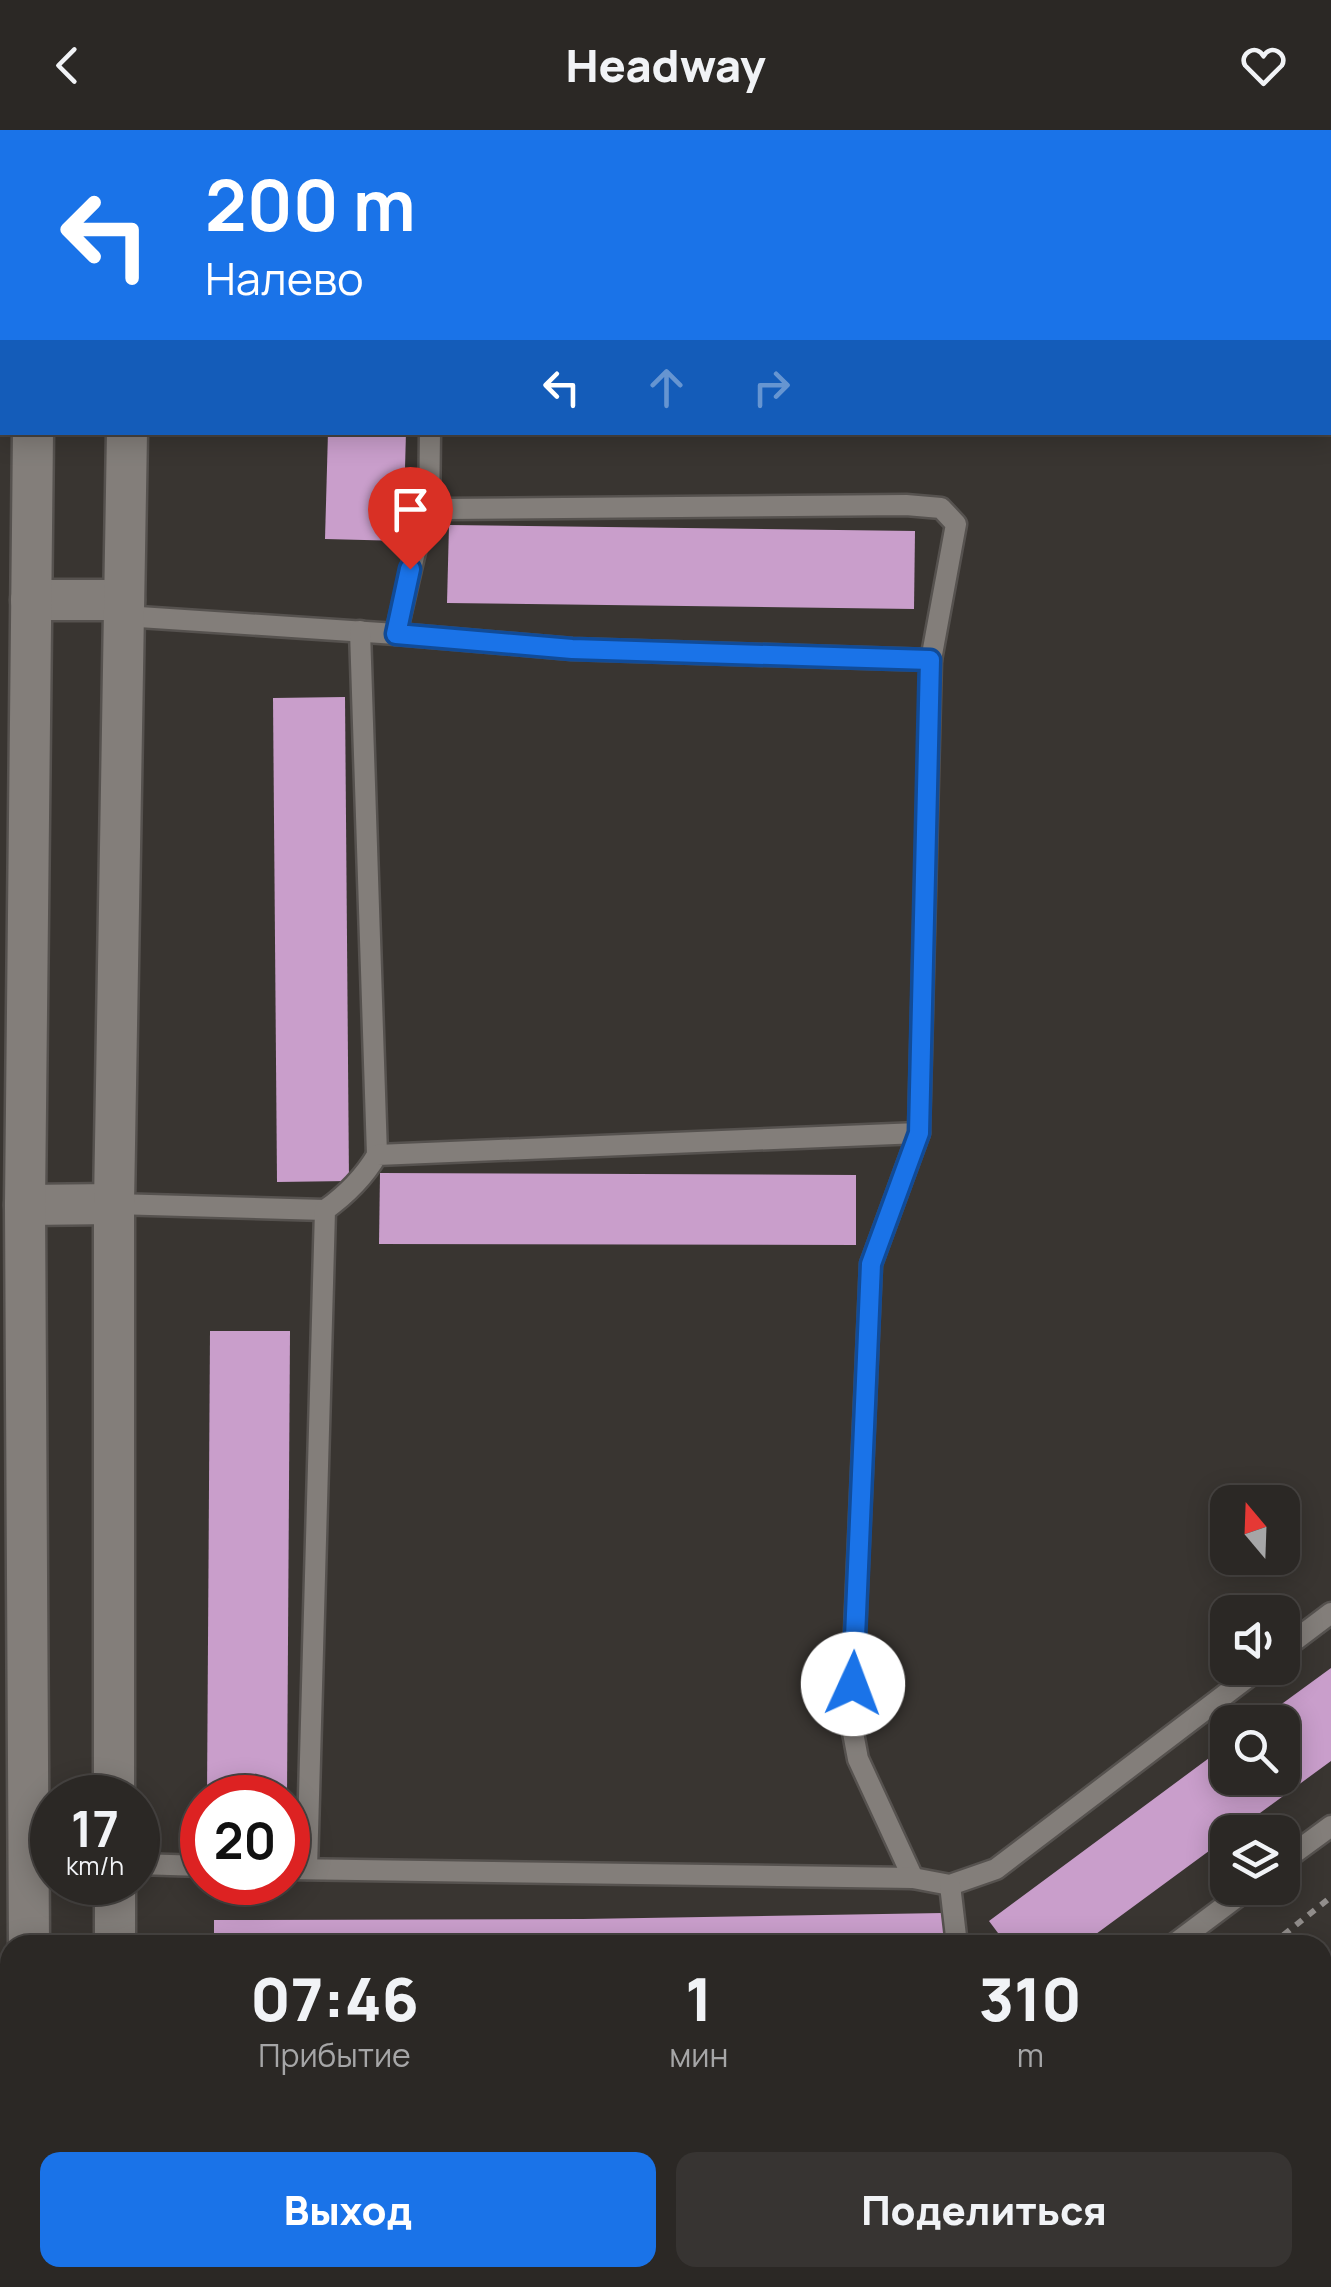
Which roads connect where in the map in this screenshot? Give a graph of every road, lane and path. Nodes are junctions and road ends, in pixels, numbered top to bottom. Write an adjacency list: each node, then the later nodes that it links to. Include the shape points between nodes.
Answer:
1 (33, 435): 5 (street)
2 (127, 435): 6 (street)
3 (430, 435): 4 (lane)
4 (428, 516): 8 (lane); 9 (lane, via 444,508 941,508 956,524)
5 (31, 600): 6 (street); 13 (street)
6 (124, 608): 7 (lane); 12 (street)
7 (360, 631): 8 (lane); 11 (lane)
8 (396, 634): 9 (lane, via 572,649)
9 (930, 660): 10 (lane)
10 (919, 1133): 11 (lane); 24 (lane, via 871,1264 851,1722 858,1759)
11 (377, 1154): 14 (lane, via 343,1198)
12 (114, 1204): 13 (street); 14 (lane); 19 (street)
13 (26, 1205): 15 (street)
14 (325, 1210): 20 (lane)
15 (13, 1428): 29 (street)
16 (1331, 1613): 17 (lane)
17 (1300, 1636)
18 (1238, 1685): 25 (lane, via 996,1869)
19 (114, 1775)
20 (301, 1775)
21 (1331, 1826): 22 (lane)
22 (1300, 1849)
23 (310, 1869): 24 (lane)
24 (913, 1878): 25 (lane)
25 (950, 1884): 31 (lane)
26 (1331, 1897): 33 (path)
27 (114, 1905): 30 (street)
28 (1227, 1905): 32 (lane)
29 (29, 1935)
30 (115, 1935)
31 (956, 1935)
32 (1187, 1935)
33 (1283, 1935)

